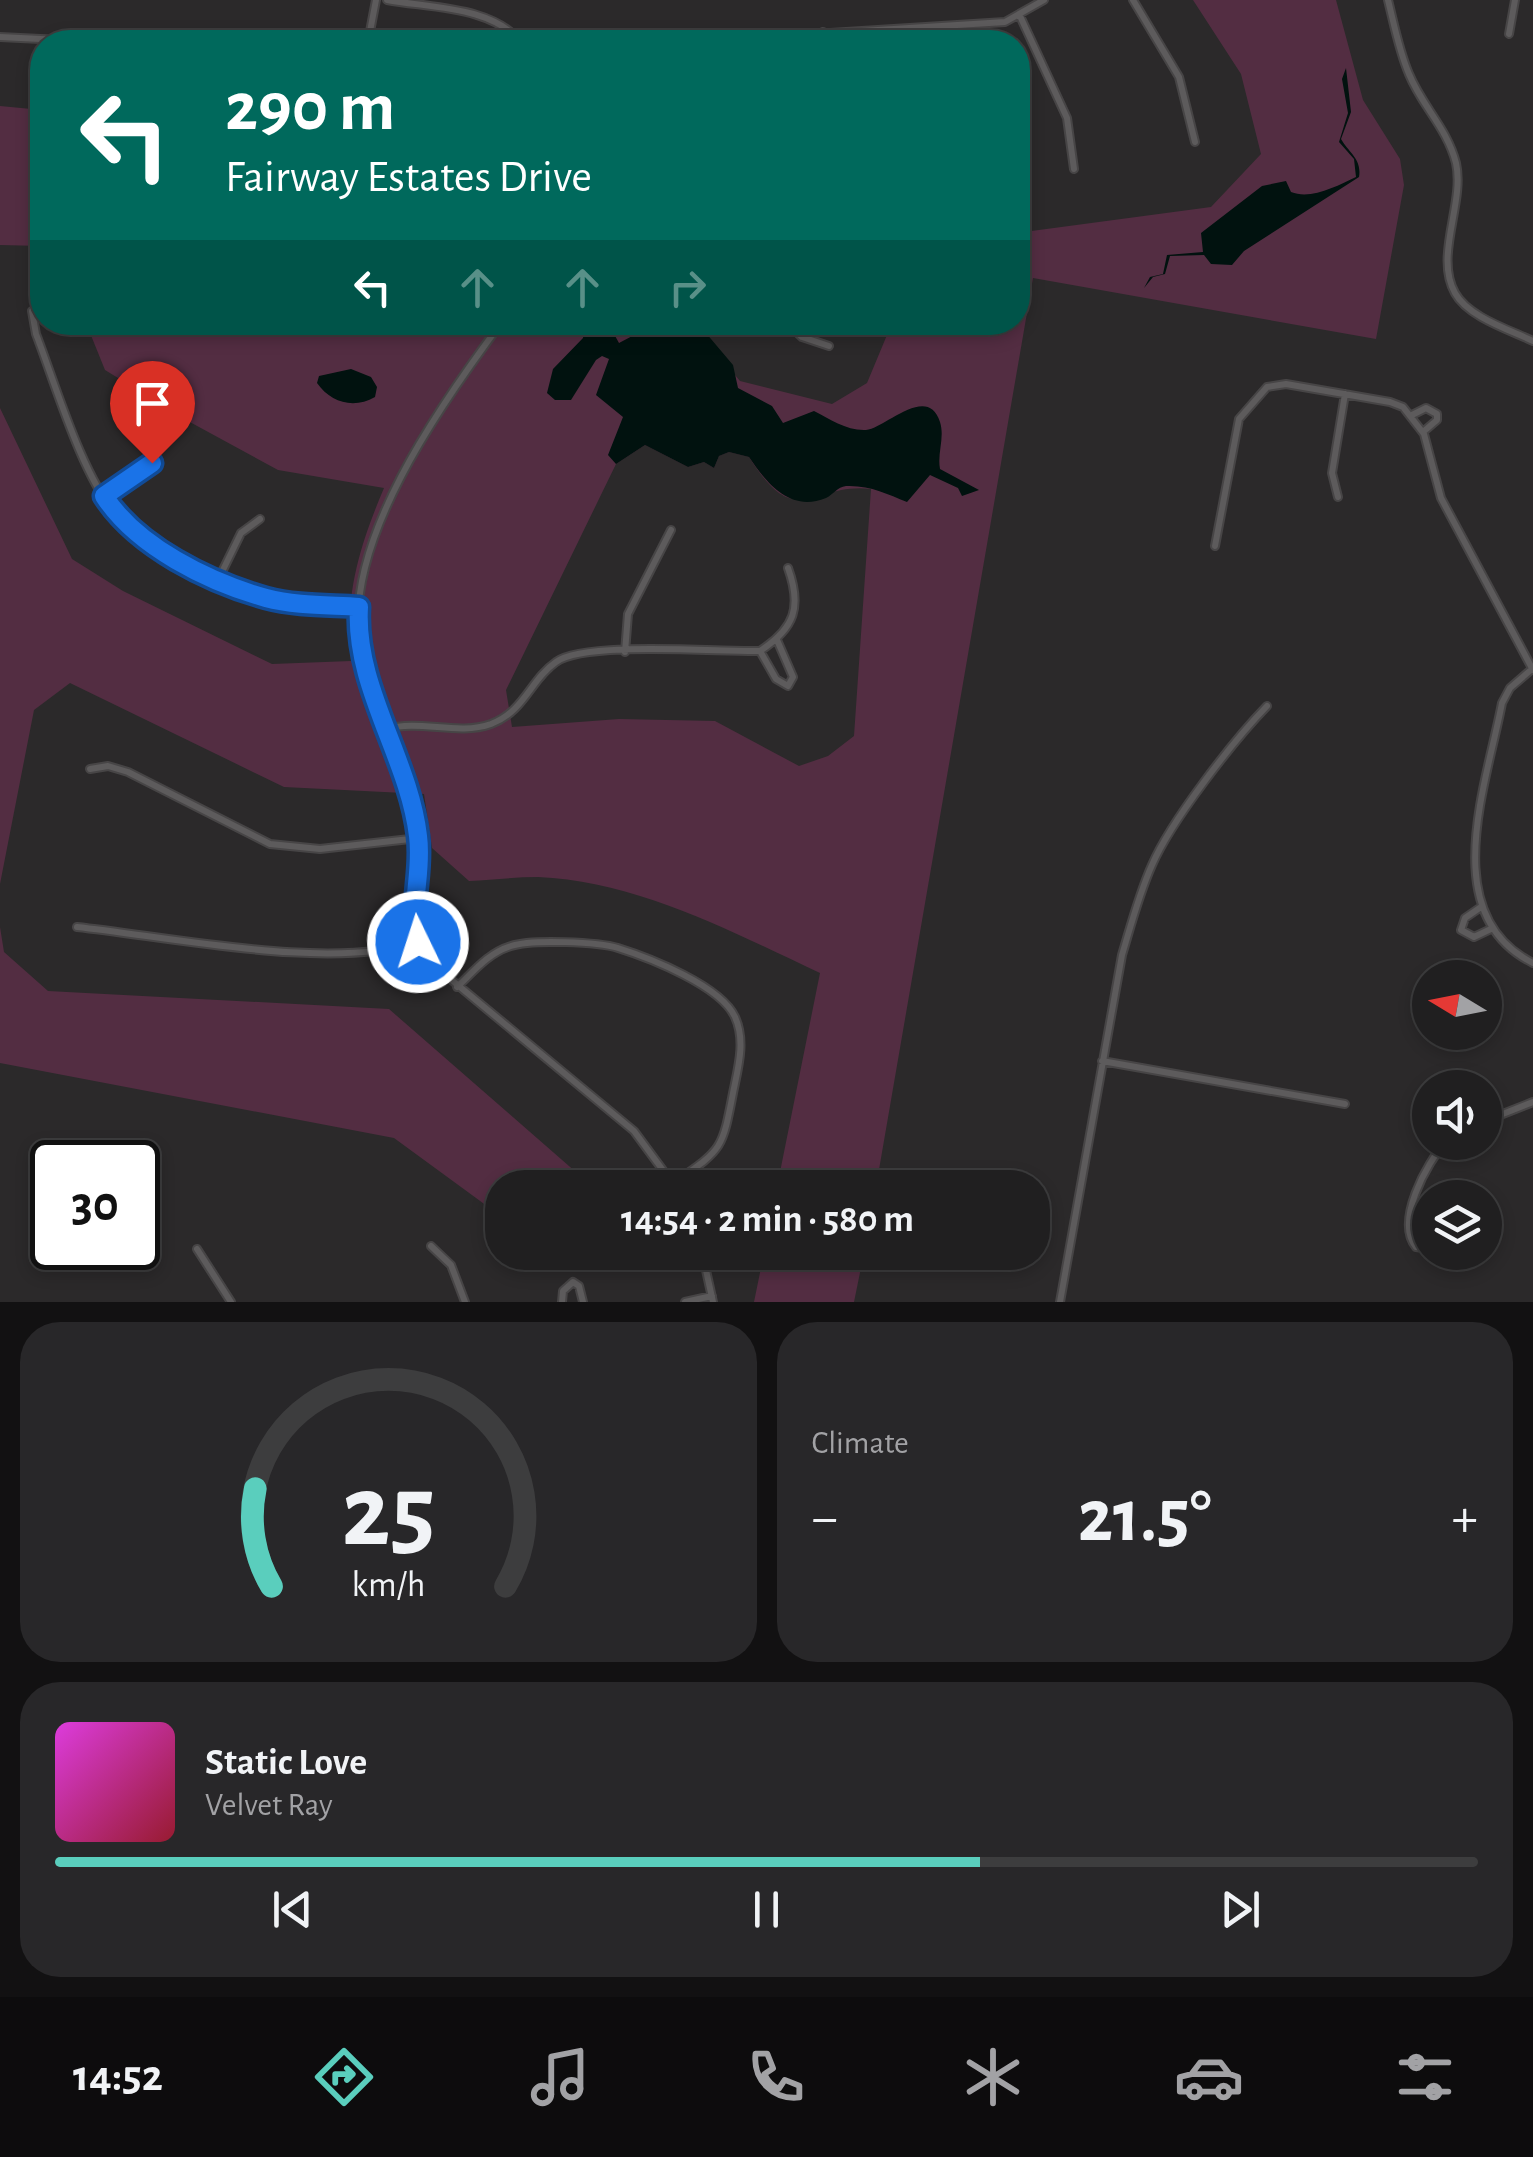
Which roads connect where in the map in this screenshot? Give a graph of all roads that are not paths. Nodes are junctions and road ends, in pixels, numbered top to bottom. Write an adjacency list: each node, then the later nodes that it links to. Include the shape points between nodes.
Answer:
1 (376, 0): 9 (street)
2 (387, 0): 10 (street, via 491,18)
3 (1044, 0): 7 (street)
4 (1133, 0): 17 (street, via 1179,77)
5 (1388, 0): 22 (street, via 1407,71 1442,126 1456,165 1448,265 1455,294 1486,319)
6 (1515, 0): 13 (street)
7 (1020, 16): 8 (street); 12 (street)
8 (933, 28): 11 (street)
9 (370, 30)
10 (511, 30)
11 (878, 30)
12 (1026, 30)
13 (1509, 34)
14 (0, 36): 15 (street)
15 (30, 38)
16 (1030, 38): 18 (street, via 1066,118)
17 (1194, 142)
18 (1074, 169)
19 (36, 335): 28 (street)
20 (493, 335): 35 (street, via 422,435 371,550)
21 (800, 335): 23 (street)
22 (1533, 342)
23 (829, 346)
24 (1345, 394): 25 (street, via 1390,402); 29 (street, via 1332,473); 32 (street, via 1286,384 1267,387 1250,403 1239,419)
25 (1412, 415): 26 (street); 26 (street, via 1426,408 1437,414)
26 (1422, 432): 39 (street, via 1440,498)
27 (152, 463): 28 (street)
28 (104, 496): 34 (street, via 151,544)
29 (1338, 497)
30 (260, 519): 34 (street, via 241,533)
31 (670, 530): 38 (street, via 628,614)
32 (1214, 546)
33 (788, 568): 36 (street, via 797,606)
34 (219, 578): 35 (street, via 268,598)
35 (359, 607): 41 (street, via 361,649)
36 (776, 640): 37 (street); 37 (street, via 794,677 788,686)
37 (760, 651): 38 (street)
38 (625, 652): 41 (street, via 580,650 553,663 517,710 492,723)
39 (1532, 670): 44 (street, via 1502,703 1475,848)
40 (1266, 706): 50 (street, via 1237,737 1153,862 1122,955)
41 (386, 730): 43 (street)
42 (90, 770): 43 (street, via 128,772 248,835 284,846 320,849)
43 (419, 838): 47 (street, via 412,916)
44 (1482, 907): 46 (street); 46 (street, via 1465,918 1461,930 1474,937)
45 (77, 927): 47 (street, via 288,950 384,952)
46 (1493, 928): 48 (street)
47 (418, 942): 49 (street, via 425,958)
48 (1533, 962)
49 (457, 987): 54 (street, via 634,1131); 55 (street, via 514,944 616,947 714,990 740,1036 719,1151)
50 (1102, 1062): 52 (street); 67 (street)
51 (1533, 1102): 53 (street)
52 (1346, 1104)
53 (1502, 1114)
54 (664, 1170)
55 (694, 1170)
56 (1412, 1217): 57 (street)
57 (1412, 1243)
58 (432, 1246): 63 (street, via 452,1265)
59 (197, 1249): 62 (street)
60 (706, 1270): 61 (street)
61 (713, 1299): 66 (street)
62 (231, 1302)
63 (465, 1302)
64 (562, 1302): 65 (street, via 573,1282)
65 (583, 1302)
66 (685, 1302)
67 (1060, 1302)

